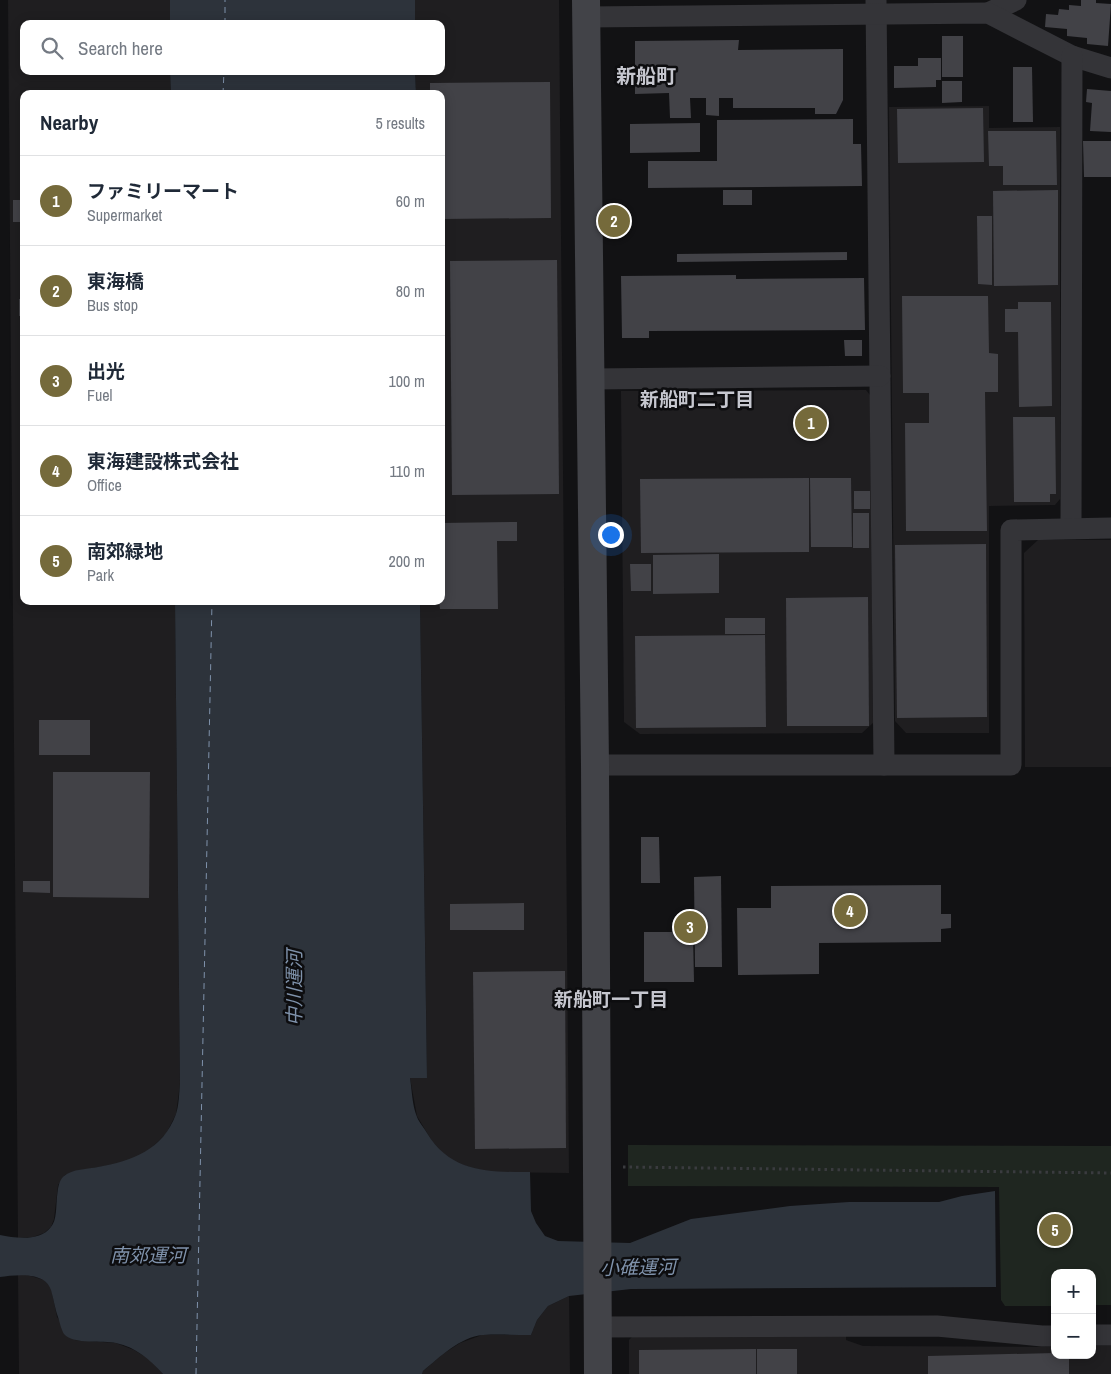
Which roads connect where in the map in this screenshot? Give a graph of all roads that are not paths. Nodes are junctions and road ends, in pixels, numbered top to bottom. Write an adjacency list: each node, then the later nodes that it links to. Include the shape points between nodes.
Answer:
1 (1016, 0): 5 (street)
2 (876, 7): 3 (street); 5 (street); 8 (street)
3 (756, 8): 4 (street)
4 (586, 9): 9 (street)
5 (988, 13): 6 (street)
6 (1072, 56): 7 (street); 10 (street)
7 (1111, 68)
8 (880, 376): 9 (street); 13 (street)
9 (590, 379): 12 (street)
10 (1071, 528): 11 (street); 13 (street, via 1011,530 1011,765)
11 (1111, 528)
12 (595, 765): 13 (street); 14 (street)
13 (884, 765)
14 (598, 1317): 17 (street, via 938,1326); 18 (street)
15 (1096, 1335): 16 (street)
16 (1111, 1335)
17 (1051, 1336)
18 (598, 1374)

